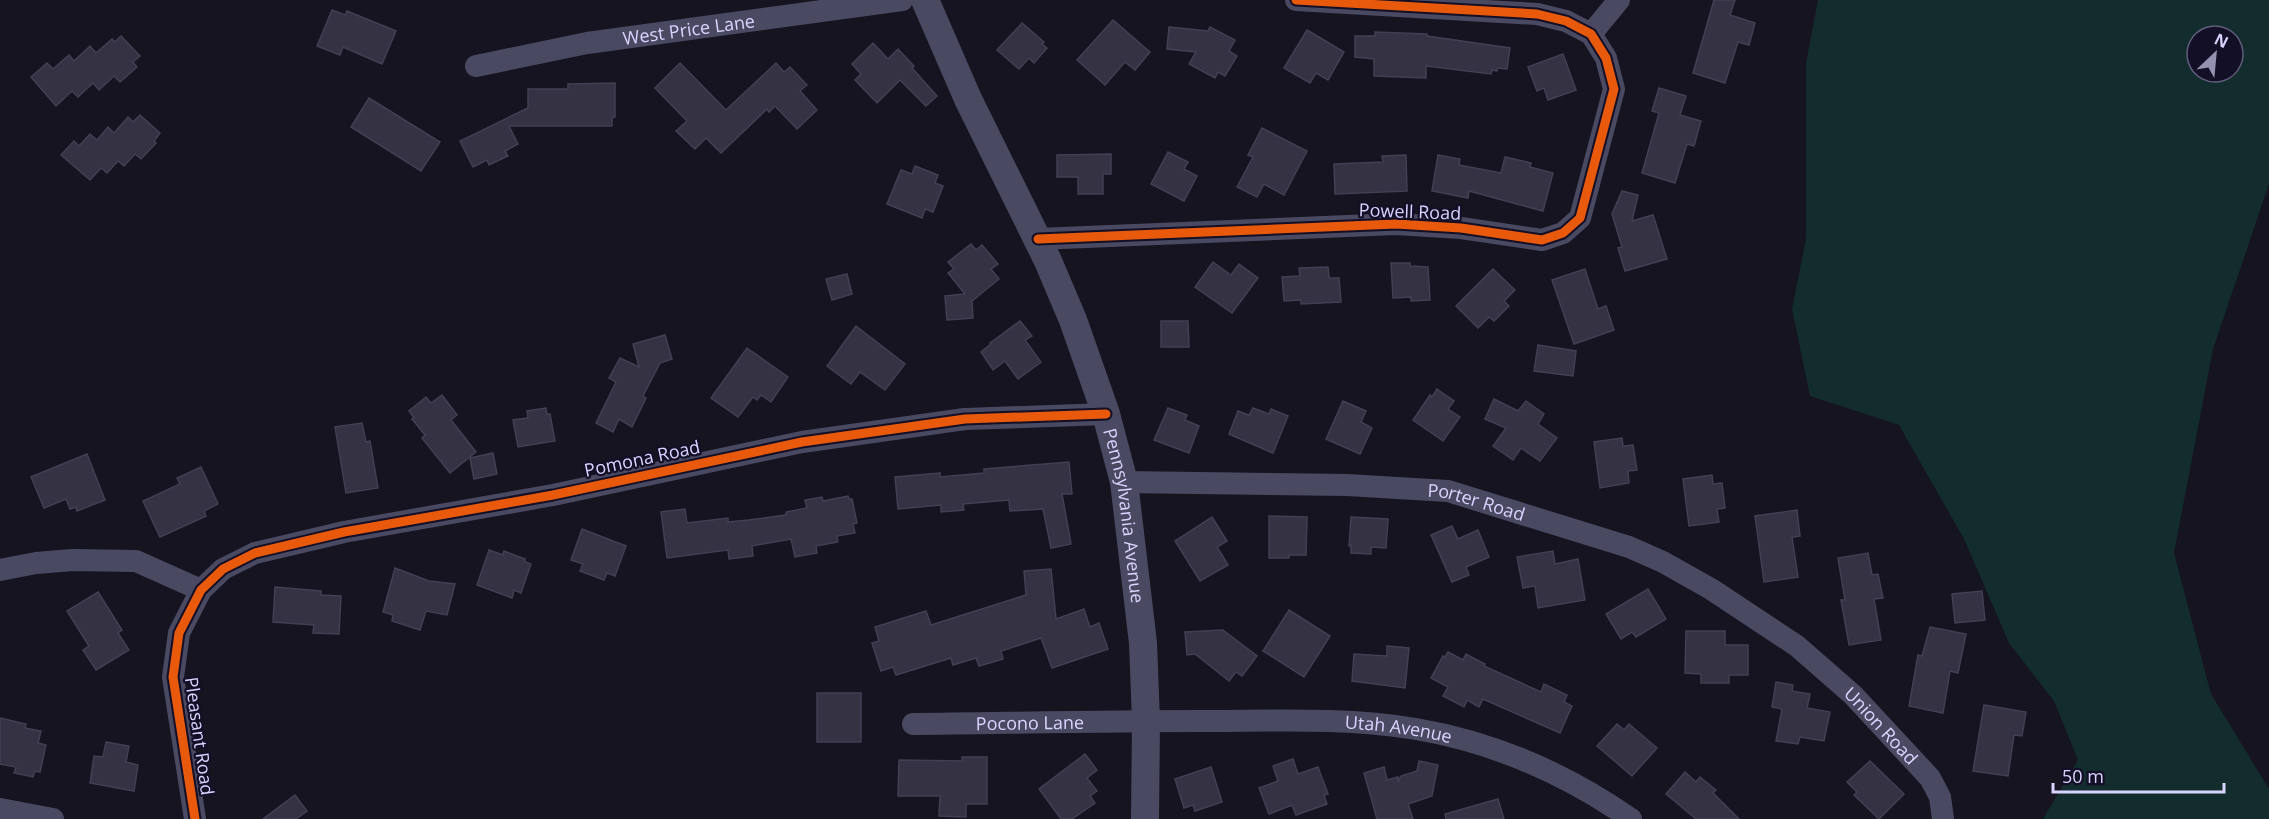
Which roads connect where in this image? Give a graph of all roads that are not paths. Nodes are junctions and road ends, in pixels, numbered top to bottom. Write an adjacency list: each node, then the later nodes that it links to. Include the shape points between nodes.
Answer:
1 (902, 0): 6 (street, West Price Lane, via 587,43)
2 (925, 0): 7 (street, Pennsylvania Avenue, via 968,99)
3 (1296, 0): 5 (street, via 1537,14 1566,21)
4 (1619, 0): 5 (street)
5 (1591, 34): 7 (street, Powell Road, via 1606,58 1614,89 1580,218 1563,233 1542,240 1461,228 1396,224)
6 (476, 66)
7 (1038, 240): 8 (street, Pennsylvania Avenue, via 1073,320)
8 (1106, 414): 9 (street, Pennsylvania Avenue); 11 (street, Pomona Road, via 965,419 802,442 255,553 223,569)
9 (1124, 483): 12 (street, Porter Road, via 1337,484 1448,491 1629,547 1663,562); 13 (street, Pennsylvania Avenue, via 1143,643)
10 (0, 570): 11 (street, via 73,560 136,561)
11 (201, 590): 17 (street, Pleasant Road, via 180,633 173,677)
12 (1797, 646): 20 (street, Union Road, via 1853,695 1930,778 1940,797)
13 (1146, 721): 14 (street, Pocono Lane); 18 (street, Pennsylvania Avenue); 19 (street, Utah Avenue, via 1320,722 1417,729 1483,745 1538,765)
14 (913, 724)
15 (0, 808): 16 (street)
16 (53, 819)
17 (195, 819)
18 (1145, 819)
19 (1631, 819)
20 (1943, 819)

